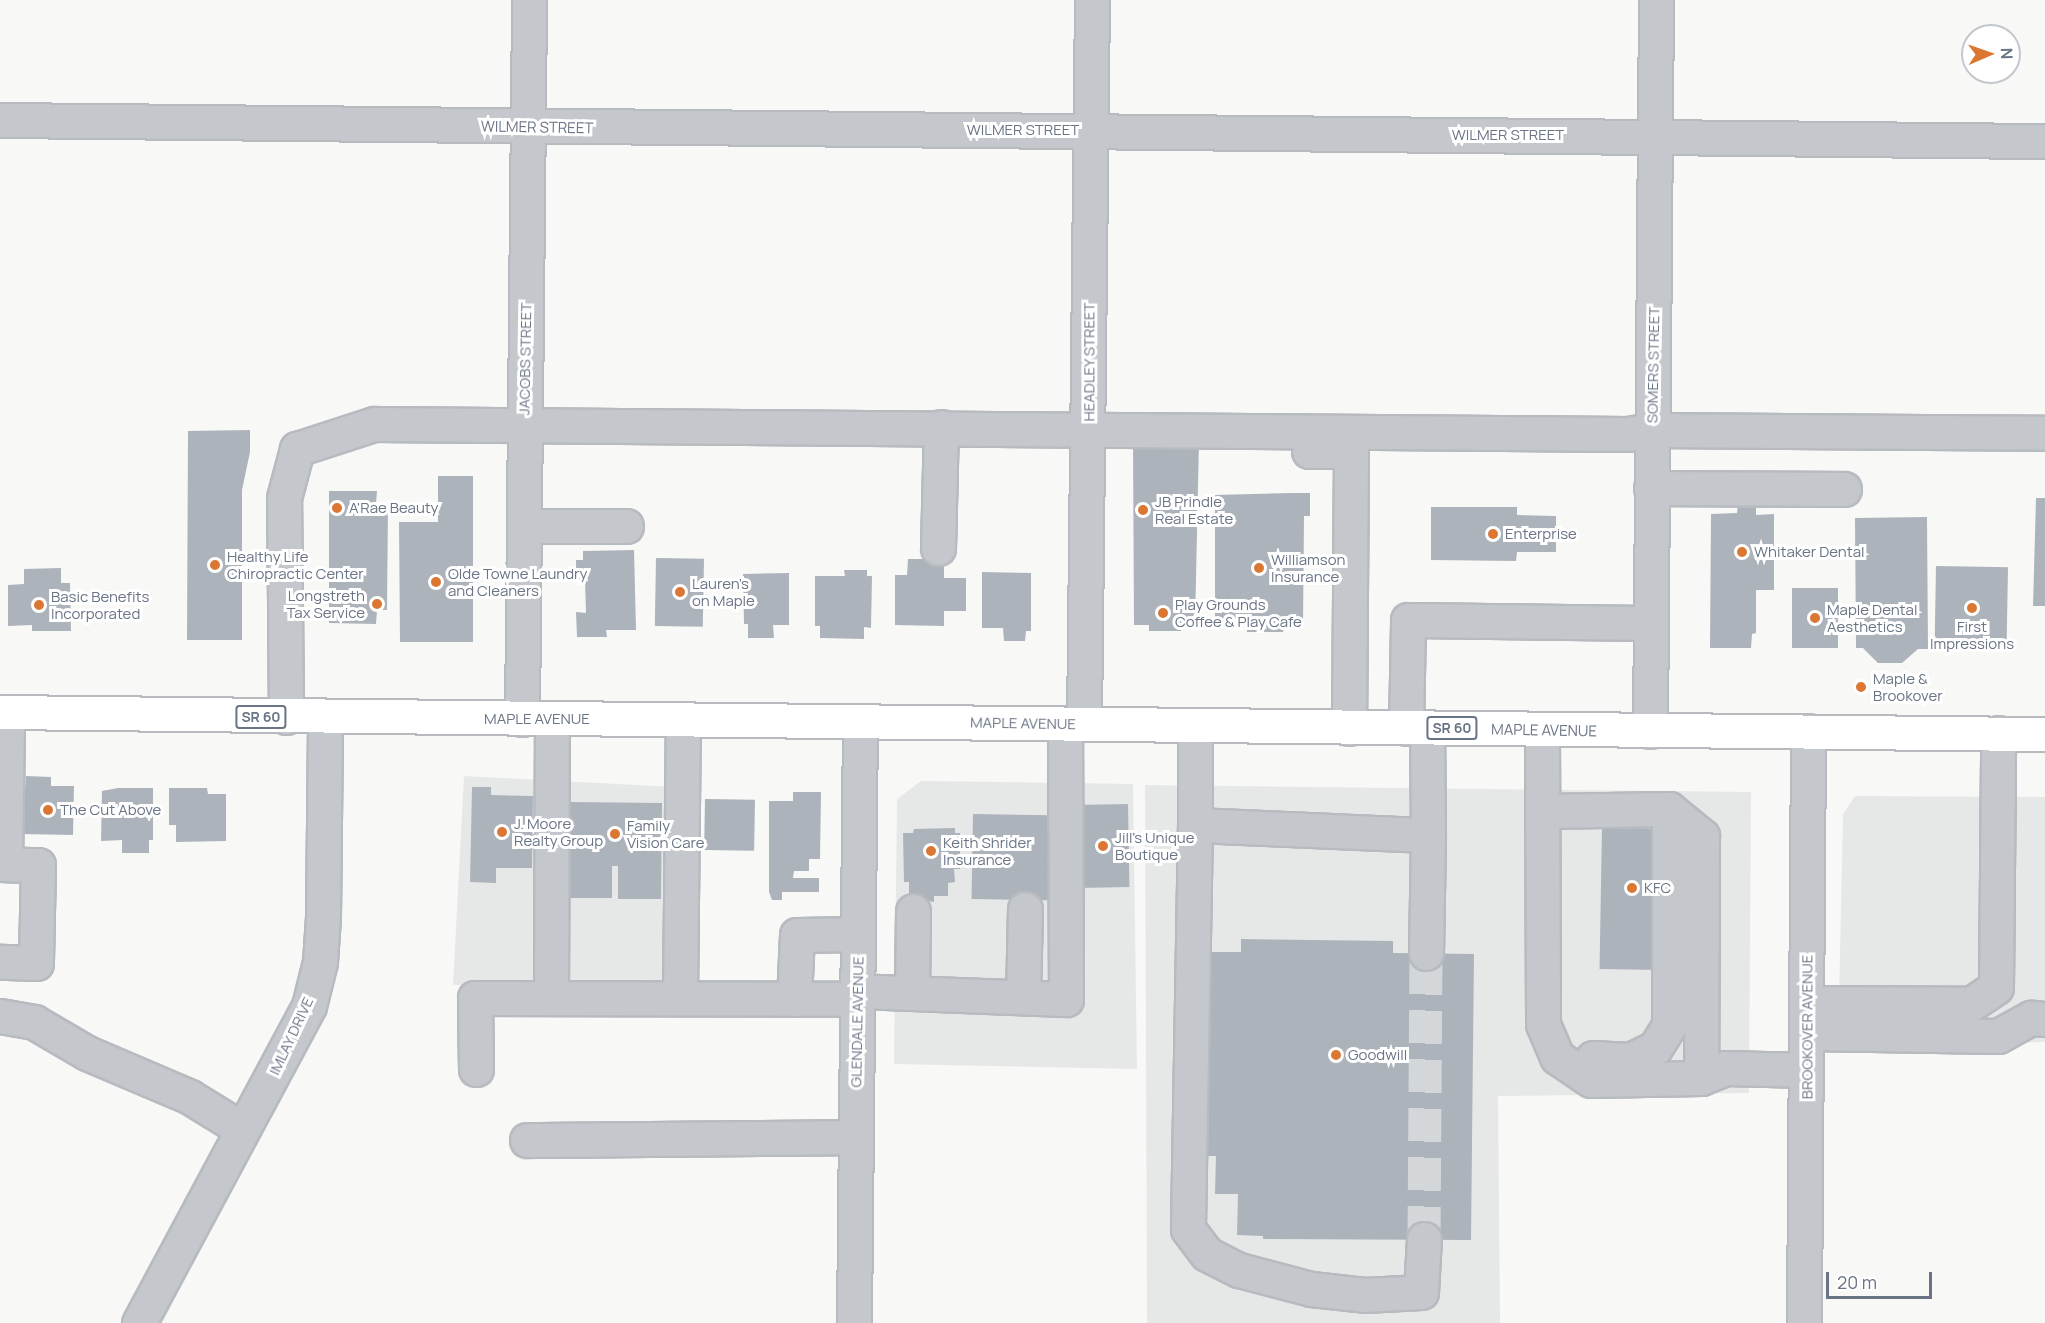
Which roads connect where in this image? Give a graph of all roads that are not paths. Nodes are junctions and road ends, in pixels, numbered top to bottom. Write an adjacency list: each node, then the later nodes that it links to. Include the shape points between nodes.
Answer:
1 (528, 0): 5 (street, JACOBS STREET)
2 (1092, 0): 6 (street, HEADLEY STREET)
3 (1656, 0): 7 (street, SOMERS STREET)
4 (0, 120): 5 (street, WILMER STREET)
5 (528, 128): 6 (street, WILMER STREET); 9 (street, JACOBS STREET)
6 (1090, 131): 7 (street, WILMER STREET); 11 (street, HEADLEY STREET)
7 (1655, 136): 8 (street, WILMER STREET); 12 (street, SOMERS STREET)
8 (2045, 141)
9 (524, 423): 10 (street); 17 (street, JACOBS STREET); 22 (street, via 374,424 297,449 284,498)
10 (941, 427): 11 (street); 19 (street)
11 (1088, 428): 12 (street, via 1627,434); 27 (street, HEADLEY STREET)
12 (1652, 430): 13 (street); 15 (street, SOMERS STREET)
13 (2045, 433)
14 (1221, 450): 29 (street, via 1351,451)
15 (1651, 488): 16 (street); 20 (street, SOMERS STREET)
16 (1844, 489)
17 (524, 526): 18 (street); 24 (street, JACOBS STREET)
18 (626, 526)
19 (938, 548)
20 (1651, 623): 30 (street, via 1408,620); 32 (street, SOMERS STREET)
21 (3, 712): 22 (main road, MAPLE AVENUE / SR 60); 40 (street)
22 (286, 717): 23 (main road, MAPLE AVENUE / SR 60)
23 (325, 717): 24 (main road, MAPLE AVENUE / SR 60); 59 (street, IMLAY DRIVE, via 320,962 309,1006)
24 (537, 719): 25 (main road, MAPLE AVENUE / SR 60); 49 (street, JACOBS STREET)
25 (683, 720): 26 (main road, MAPLE AVENUE / SR 60); 50 (street)
26 (860, 721): 27 (main road, MAPLE AVENUE / SR 60); 43 (street, GLENDALE AVENUE)
27 (1075, 724): 28 (main road, MAPLE AVENUE / SR 60); 48 (street, HEADLEY STREET, via 1065,999)
28 (1195, 726): 29 (main road, MAPLE AVENUE / SR 60); 38 (street)
29 (1349, 728): 30 (main road, MAPLE AVENUE / SR 60)
30 (1416, 728): 31 (main road, MAPLE AVENUE / SR 60); 39 (street)
31 (1542, 730): 32 (main road, MAPLE AVENUE / SR 60); 37 (street)
32 (1650, 731): 33 (main road, MAPLE AVENUE / SR 60)
33 (1808, 731): 34 (main road, MAPLE AVENUE / SR 60); 53 (street, BROOKOVER AVENUE)
34 (1998, 733): 35 (main road, MAPLE AVENUE / SR 60); 53 (street, via 1996,987 1971,1004)
35 (2045, 734)
36 (1669, 808): 37 (street); 55 (street, via 1669,1026 1655,1048 1630,1060 1586,1058); 58 (street, via 1702,836)
37 (1542, 811): 55 (street)
38 (1195, 825): 39 (street); 62 (street, via 1188,1228 1208,1254 1239,1270 1311,1289 1365,1295 1421,1292)
39 (1428, 835): 44 (street)
40 (2, 864): 45 (street, via 38,865 36,963)
41 (1025, 909): 48 (street)
42 (914, 911): 46 (street)
43 (858, 934): 47 (street, GLENDALE AVENUE); 51 (street, via 796,935)
44 (1426, 953)
45 (0, 962)
46 (912, 993): 47 (street); 48 (street)
47 (857, 995): 51 (street); 60 (street, GLENDALE AVENUE)
48 (1023, 997)
49 (551, 998): 50 (street); 56 (street, via 475,998)
50 (680, 998): 51 (street)
51 (794, 999)
52 (0, 1016): 59 (street, via 34,1022 87,1053 190,1097)
53 (1807, 1018): 54 (street, via 1998,1036 2031,1018); 57 (street, BROOKOVER AVENUE)
54 (2045, 1019)
55 (1543, 1024): 58 (street, via 1557,1057 1591,1080)
56 (476, 1069)
57 (1806, 1070): 58 (street, via 1726,1068); 65 (street, BROOKOVER AVENUE)
58 (1701, 1078)
59 (242, 1129): 63 (street, IMLAY DRIVE)
60 (855, 1137): 61 (street); 64 (street, GLENDALE AVENUE)
61 (527, 1140)
62 (1424, 1239)
63 (139, 1323)
64 (854, 1323)
65 (1804, 1323)

